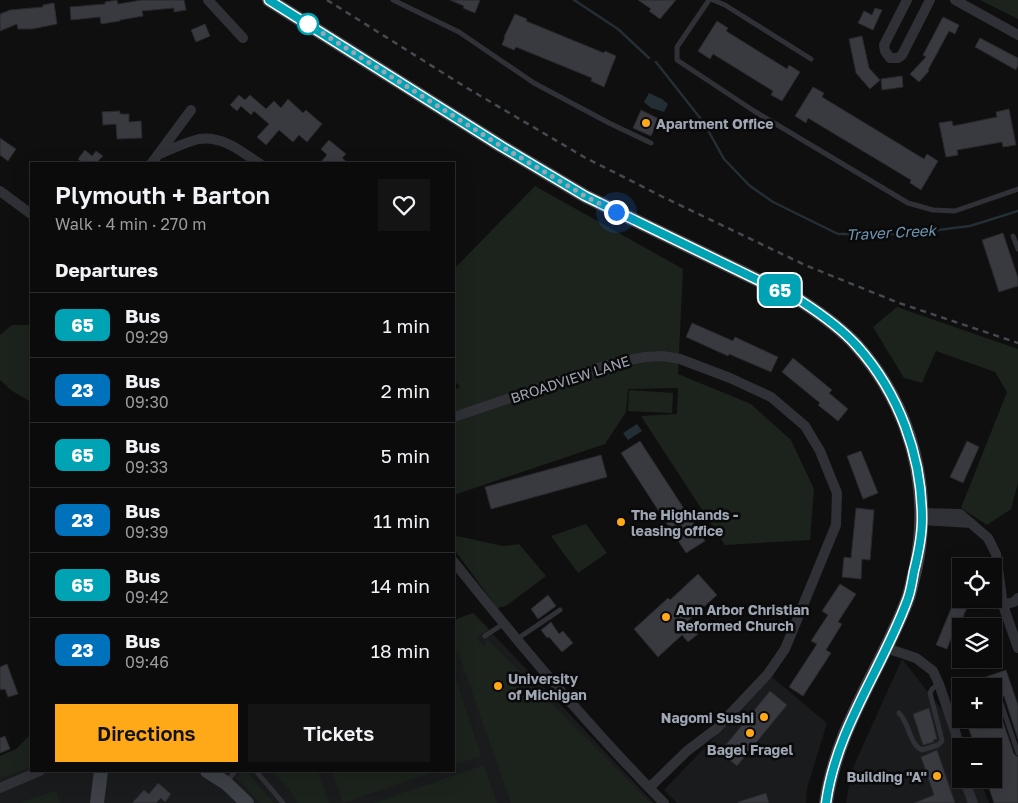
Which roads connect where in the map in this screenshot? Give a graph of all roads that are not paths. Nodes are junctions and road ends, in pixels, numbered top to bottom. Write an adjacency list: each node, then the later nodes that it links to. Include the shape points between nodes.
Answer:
1 (208, 0): 9 (street)
2 (393, 0): 12 (lane, via 459,32 534,83)
3 (711, 0): 10 (lane, via 725,5); 16 (lane, via 677,47 677,60 754,111 908,202 933,210 955,211)
4 (907, 0): 5 (street, via 884,45 890,58 902,55)
5 (930, 0)
6 (955, 0): 8 (street)
7 (274, 1): 22 (main road, via 585,196 784,292 829,320 857,345 886,384 899,410 915,461)
8 (1018, 35)
9 (243, 38)
10 (812, 59)
11 (191, 110): 13 (street)
12 (651, 143)
13 (159, 154): 14 (street); 15 (street, via 200,139 218,139)
14 (153, 162)
15 (257, 162)
16 (1018, 189)
17 (0, 191): 18 (street)
18 (30, 213)
19 (1013, 236): 20 (lane)
20 (1018, 249)
21 (455, 417): 44 (street, BROADVIEW LANE, via 613,363 662,356 680,359 730,378 771,398 805,426 820,451 837,493 836,525 785,649 768,674 716,729)
22 (922, 517): 25 (street, via 960,514 988,538 996,554); 30 (main road, via 918,557 908,598)
23 (455, 563): 27 (street)
24 (1018, 598): 25 (street)
25 (1003, 605): 31 (street)
26 (560, 610): 29 (lane)
27 (504, 623): 28 (lane); 29 (street)
28 (485, 636)
29 (517, 639): 44 (street)
30 (886, 648): 32 (street, via 922,662 933,671); 50 (main road, via 845,733 835,759)
31 (1018, 648)
32 (939, 684): 34 (street); 35 (lane, via 930,693 942,736 938,745 922,750 918,748 906,720)
33 (1002, 706): 36 (lane)
34 (952, 710)
35 (899, 713)
36 (1018, 753)
37 (38, 772): 43 (street)
38 (101, 772): 46 (main road)
39 (209, 772): 42 (main road)
40 (234, 772): 42 (lane)
41 (257, 772): 48 (lane)
42 (226, 783): 47 (main road)
43 (0, 788)
44 (649, 788): 49 (street)
45 (967, 788): 51 (street)
46 (97, 803)
47 (247, 803)
48 (282, 803)
49 (664, 803)
50 (826, 803)
51 (972, 803)

